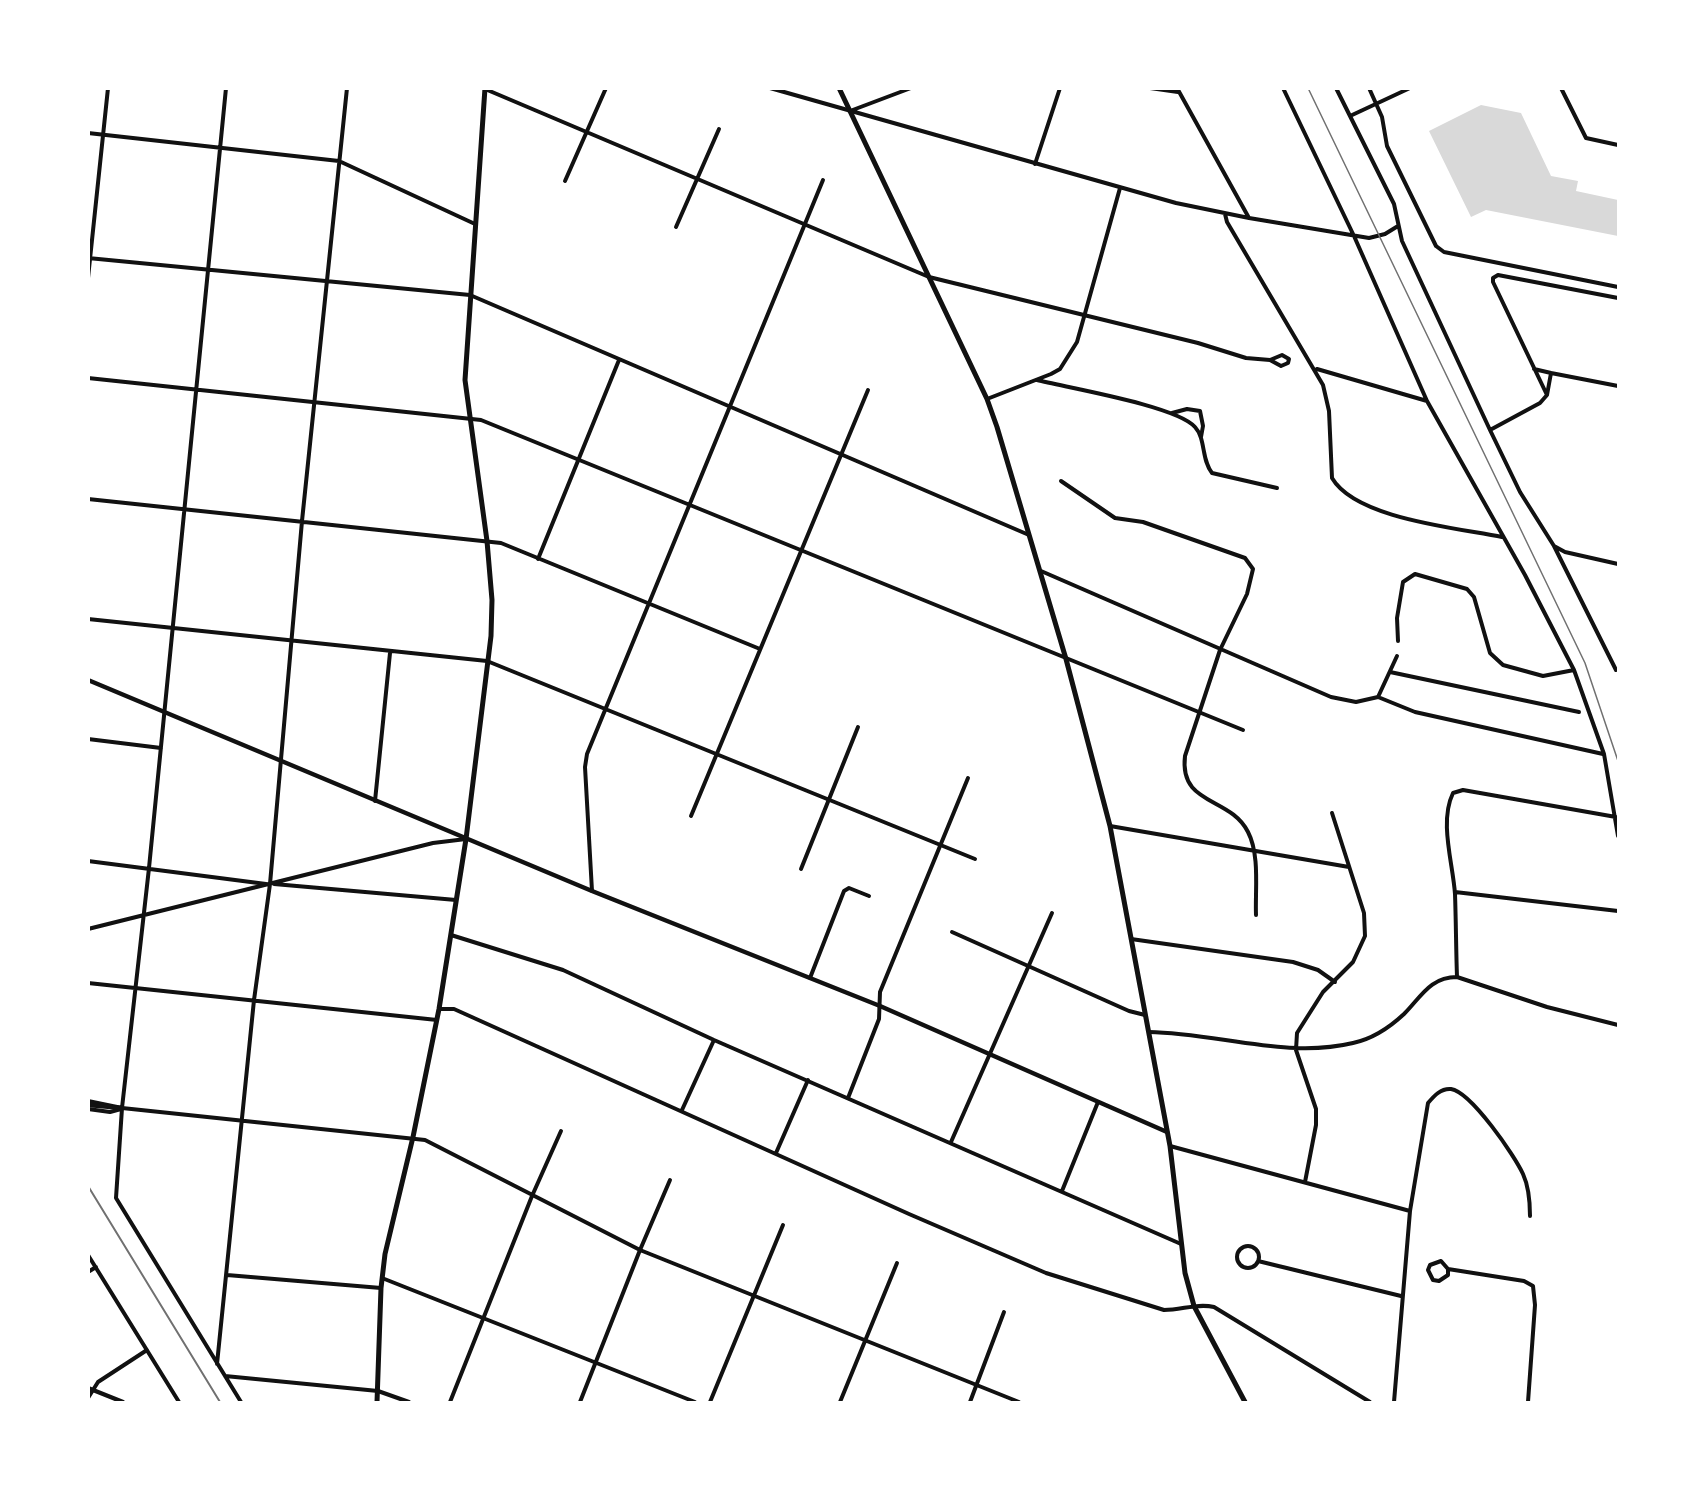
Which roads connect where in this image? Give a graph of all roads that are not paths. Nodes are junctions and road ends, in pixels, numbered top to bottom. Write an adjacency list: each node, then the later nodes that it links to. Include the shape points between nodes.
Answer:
1 (108, 88): 23 (street)
2 (226, 88): 25 (street)
3 (347, 88): 26 (street)
4 (606, 88): 21 (street)
5 (770, 88): 18 (street)
6 (839, 88): 18 (main road)
7 (911, 88): 18 (street)
8 (1060, 88): 27 (street)
9 (1150, 88): 16 (street)
10 (1283, 88): 38 (street)
11 (1336, 88): 19 (street)
12 (1369, 88): 17 (street)
13 (1410, 88): 17 (street)
14 (1561, 88): 24 (street, via 1587,138)
15 (485, 89): 21 (street); 34 (main road)
16 (1178, 90): 33 (street)
17 (1377, 104): 19 (street); 44 (street, via 1387,147 1431,238 1444,252)
18 (849, 111): 27 (street); 41 (main road)
19 (1350, 116): 36 (street, via 1394,204)
20 (719, 129): 28 (street)
21 (587, 132): 28 (street); 30 (street)
22 (88, 134): 23 (street)
23 (103, 135): 25 (street); 39 (street)
24 (1618, 145)
25 (220, 147): 26 (street); 40 (street)
26 (339, 161): 34 (street); 43 (street)
27 (1035, 164): 31 (street)
28 (697, 179): 35 (street); 37 (street)
29 (823, 180): 35 (street)
30 (565, 181)
31 (1120, 188): 32 (street); 47 (street)
32 (1225, 214): 33 (street); 50 (street)
33 (1249, 218): 38 (street)
34 (475, 224): 45 (main road)
35 (806, 226): 41 (street); 62 (street)
36 (1398, 226): 38 (street, via 1380,236); 65 (street)
37 (676, 227)
38 (1354, 236): 61 (street)
39 (89, 258): 40 (street); 42 (street)
40 (208, 269): 43 (street); 56 (street)
41 (929, 277): 47 (street); 59 (main road)
42 (88, 278)
43 (328, 282): 45 (street); 60 (street)
44 (1618, 287)
45 (470, 295): 48 (street); 64 (main road, via 465,380)
46 (1618, 298): 51 (street, via 1498,275 1493,278)
47 (1085, 315): 49 (street, via 1246,358); 54 (street, via 1069,357 1060,369)
48 (619, 360): 62 (street); 68 (street)
49 (1270, 360)
50 (1316, 369): 61 (street); 76 (street, via 1329,411 1332,478 1336,484 1357,501 1376,508)
51 (1534, 369): 52 (street); 58 (street)
52 (1551, 373): 55 (street); 58 (street)
53 (88, 378): 56 (street)
54 (1037, 380): 59 (street); 63 (street)
55 (1618, 386)
56 (197, 389): 60 (street); 73 (street)
57 (868, 390): 67 (street)
58 (1546, 395): 65 (street, via 1540,403)
59 (987, 399): 75 (main road)
60 (314, 400): 64 (street); 74 (street)
61 (1427, 401): 76 (street)
62 (732, 406): 67 (street); 72 (street)
63 (1172, 413): 66 (street, via 1195,427); 66 (street, via 1200,411)
64 (470, 417): 68 (street); 77 (main road)
65 (1490, 430): 78 (street, via 1520,492)
66 (1201, 437): 70 (street, via 1206,465 1212,473)
67 (841, 453): 75 (street); 79 (street)
68 (579, 459): 72 (street); 80 (street)
69 (1061, 481): 89 (street, via 1114,518 1164,528 1249,561 1253,569 1247,594)
70 (1277, 488)
71 (88, 499): 73 (street)
72 (690, 505): 79 (street); 83 (street)
73 (185, 509): 74 (street); 85 (street)
74 (302, 521): 77 (street); 87 (street)
75 (1030, 535): 82 (main road)
76 (1502, 537): 94 (street)
77 (487, 541): 80 (street); 93 (main road, via 492,609)
78 (1554, 546): 81 (street); 95 (street)
79 (801, 551): 88 (street); 92 (street)
80 (538, 559): 83 (street)
81 (1618, 564)
82 (1041, 571): 89 (street); 92 (main road)
83 (649, 602): 88 (street); 99 (street)
84 (88, 619): 85 (street)
85 (172, 628): 87 (street); 100 (street)
86 (1398, 640): 94 (street, via 1403,582 1415,574 1467,589 1474,597 1490,653 1503,665 1543,676)
87 (290, 641): 90 (street); 109 (street)
88 (760, 649): 107 (street)
89 (1220, 650): 98 (street, via 1331,697 1356,702); 102 (street)
90 (390, 653): 93 (street); 112 (street)
91 (1397, 656): 96 (street)
92 (1066, 659): 102 (street); 116 (main road)
93 (487, 661): 99 (street); 118 (main road)
94 (1574, 670): 108 (street)
95 (1616, 670)
96 (1390, 672): 98 (street); 101 (street)
97 (88, 680): 100 (street)
98 (1378, 697): 108 (street, via 1415,711)
99 (605, 708): 107 (street); 127 (street, via 585,767)
100 (165, 712): 106 (street); 109 (street)
101 (1578, 712)
102 (1198, 713): 104 (street); 120 (street, via 1185,756 1186,782 1239,819)
103 (858, 727): 111 (street)
104 (1243, 730)
105 (88, 740): 106 (street)
106 (161, 748): 124 (street)
107 (718, 752): 111 (street); 114 (street)
108 (1604, 754): 115 (street)
109 (281, 762): 112 (street); 126 (street)
110 (968, 778): 119 (street)
111 (829, 798): 119 (street); 125 (street)
112 (375, 801): 118 (street)
113 (1332, 813): 123 (street)
114 (691, 816)
115 (1616, 817): 117 (street); 128 (street, via 1463,790 1453,793 1448,819)
116 (1110, 826): 120 (street); 138 (main road)
117 (1618, 836)
118 (466, 839): 126 (street, via 433,843); 127 (street); 130 (main road)
119 (940, 844): 121 (street); 146 (street, via 880,993)
120 (1253, 849): 123 (street); 133 (street)
121 (975, 859)
122 (88, 861): 124 (street)
123 (1349, 867): 142 (street, via 1364,914 1365,936 1353,962)
124 (149, 868): 126 (street); 134 (street)
125 (801, 869)
126 (270, 884): 130 (street); 134 (street); 145 (street)
127 (592, 891): 141 (street)
128 (1455, 892): 131 (street); 140 (street)
129 (869, 896): 141 (street, via 849,888 844,891)
130 (456, 900): 137 (main road)
131 (1618, 911)
132 (1052, 913): 139 (street)
133 (1256, 915)
134 (144, 916): 135 (street); 144 (street)
135 (88, 929)
136 (952, 932): 139 (street)
137 (451, 935): 147 (main road); 152 (street, via 563,970)
138 (1131, 939): 142 (street, via 1293,962 1318,970); 148 (main road)
139 (1029, 966): 148 (street); 154 (street)
140 (1457, 977): 150 (street, via 1547,1007); 153 (street, via 1432,983 1402,1015 1370,1038 1337,1047)
141 (810, 978): 146 (street)
142 (1335, 982): 153 (street, via 1304,1018 1297,1033)
143 (88, 983): 144 (street)
144 (135, 986): 145 (street); 159 (street)
145 (254, 1000): 149 (street); 161 (street)
146 (880, 1006): 154 (street); 156 (street)
147 (439, 1009): 149 (main road); 160 (street, via 454,1009)
148 (1145, 1015): 151 (main road)
149 (437, 1020): 164 (main road)
150 (1618, 1025)
151 (1149, 1032): 153 (street); 163 (main road)
152 (714, 1040): 155 (street); 160 (street)
153 (1296, 1050): 169 (street, via 1316,1109)
154 (990, 1055): 157 (street); 165 (street)
155 (808, 1080): 156 (street); 167 (street)
156 (848, 1098): 165 (street)
157 (1098, 1102): 163 (street); 170 (street)
158 (88, 1105): 159 (street)
159 (122, 1108): 161 (street); 194 (street, via 117,1198)
160 (682, 1110): 167 (street)
161 (243, 1119): 164 (street); 183 (street)
162 (561, 1131): 171 (street)
163 (1167, 1132): 166 (main road)
164 (413, 1137): 171 (street); 184 (main road)
165 (951, 1142): 170 (street)
166 (1170, 1146): 169 (street); 175 (main road)
167 (776, 1153): 188 (street, via 1046,1273 1164,1310)
168 (670, 1180): 176 (street)
169 (1305, 1182): 172 (street)
170 (1062, 1191): 175 (street)
171 (532, 1196): 176 (street); 190 (street)
172 (1410, 1211): 173 (street, via 1428,1103 1443,1090 1458,1092 1490,1125 1524,1176); 187 (street)
173 (1530, 1216)
174 (783, 1225): 186 (street)
175 (1181, 1244): 188 (main road)
176 (640, 1250): 186 (street); 193 (street)
177 (88, 1254): 180 (street)
178 (1258, 1261): 178 (street, via 1257,1250 1251,1246 1244,1246 1237,1254 1243,1266 1250,1267); 187 (street)
179 (897, 1263): 191 (street)
180 (96, 1267): 182 (street); 192 (street)
181 (1448, 1269): 181 (street, via 1446,1264 1435,1261 1430,1264 1429,1275 1438,1281 1444,1279); 215 (street, via 1524,1281 1533,1286)
182 (88, 1272)
183 (227, 1275): 185 (street); 194 (street)
184 (382, 1278): 185 (main road); 190 (street)
185 (381, 1288): 198 (main road)
186 (753, 1296): 191 (street); 208 (street)
187 (1401, 1296): 214 (street)
188 (1194, 1306): 212 (main road); 213 (street, via 1214,1307)
189 (1004, 1312): 196 (street)
190 (485, 1318): 193 (street); 205 (street)
191 (864, 1341): 196 (street); 209 (street)
192 (147, 1350): 197 (street); 201 (street)
193 (597, 1364): 206 (street); 207 (street)
194 (217, 1365): 195 (street)
195 (224, 1376): 198 (street); 202 (street)
196 (976, 1385): 210 (street); 211 (street)
197 (90, 1389): 199 (street); 200 (street)
198 (378, 1391): 203 (main road); 204 (street)
199 (88, 1398)
200 (123, 1402)
201 (178, 1402)
202 (241, 1402)
203 (377, 1402)
204 (409, 1402)
205 (450, 1402)
206 (580, 1402)
207 (694, 1402)
208 (710, 1402)
209 (840, 1402)
210 (970, 1402)
211 (1019, 1402)
212 (1245, 1402)
213 (1370, 1402)
214 (1394, 1402)
215 (1528, 1402)

